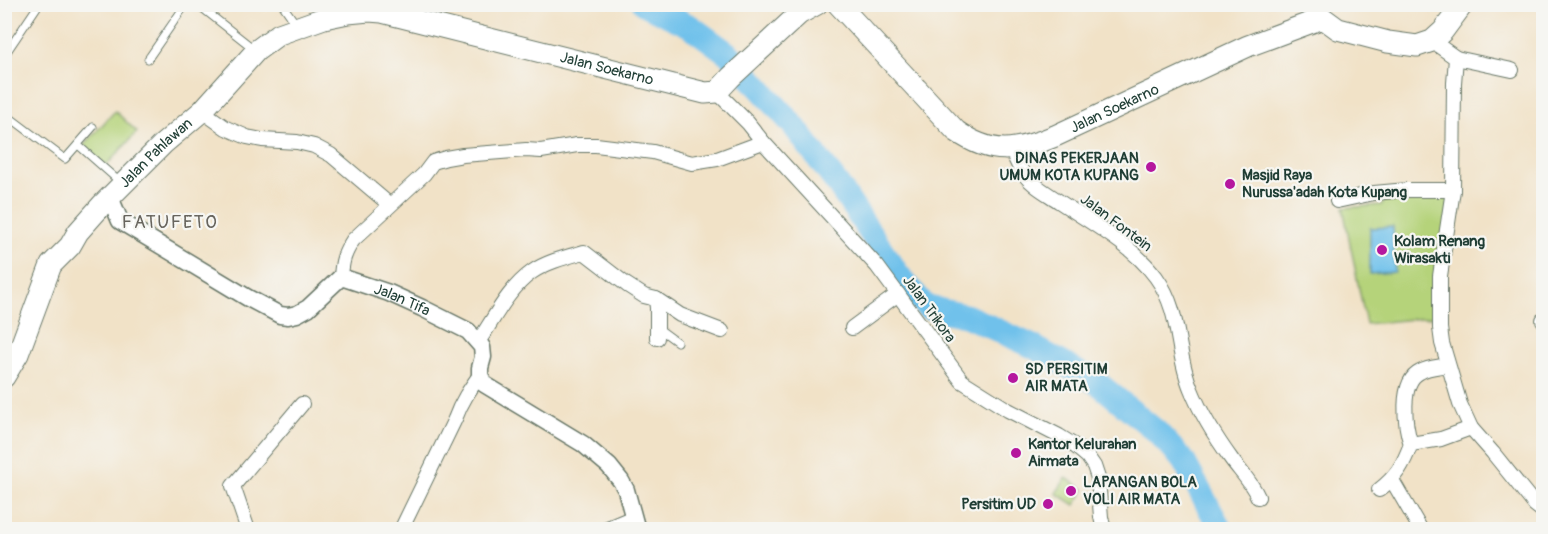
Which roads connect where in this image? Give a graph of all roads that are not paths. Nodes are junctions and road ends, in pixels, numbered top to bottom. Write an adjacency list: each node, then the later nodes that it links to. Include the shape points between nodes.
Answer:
1 (39, 4): 14 (lane)
2 (186, 4): 16 (lane)
3 (197, 4): 13 (lane)
4 (282, 4): 11 (lane)
5 (817, 4): 18 (highway, via 799,14)
6 (838, 4): 24 (highway, Jalan Soekarno, via 956,131 982,146)
7 (1463, 4): 12 (highway)
8 (373, 8): 10 (highway, Jalan Soekarno, via 396,15); 11 (highway, Jalan Pahlawan)
9 (1323, 11): 12 (highway, Jalan Soekarno, via 1338,29 1417,46); 24 (highway, Jalan Soekarno, via 1055,136)
10 (422, 13): 18 (highway, Jalan Soekarno, via 696,91 705,93)
11 (298, 26): 13 (highway, Jalan Pahlawan)
12 (1432, 41): 15 (street)
13 (256, 51): 19 (highway, Jalan Pahlawan)
14 (4, 56)
15 (1456, 58): 17 (street); 25 (street)
16 (148, 59)
17 (1512, 70)
18 (724, 84): 22 (street, Jalan Trikora)
19 (202, 111): 26 (highway, Jalan Pahlawan); 28 (street, via 247,137 314,146 331,155)
20 (4, 113): 23 (lane, via 65,159)
21 (93, 127): 23 (lane)
22 (763, 142): 28 (street, via 717,159 692,163 653,152 596,145 446,158 433,162); 30 (street, Jalan Trikora)
23 (78, 145): 26 (lane)
24 (1012, 150): 45 (street, Jalan Fontein, via 1031,183 1128,249 1156,277 1174,312 1191,391)
25 (1453, 190): 27 (street, via 1374,193); 37 (street, via 1440,276 1440,327)
26 (117, 191): 29 (street, via 120,220 280,315 297,314 308,308); 39 (highway, Jalan Pahlawan, via 51,265 18,354)
27 (1337, 201)
28 (390, 205): 29 (street, via 353,240 342,262)
29 (341, 277): 35 (street, Jalan Tifa, via 422,308 468,331)
30 (898, 294): 32 (street); 51 (street, Jalan Trikora, via 962,381 1087,456 1098,478)
31 (656, 299): 33 (street, via 680,315); 34 (street); 35 (street, via 627,285 584,252 545,265 522,280)
32 (852, 328)
33 (723, 331)
34 (657, 333): 36 (lane)
35 (478, 342): 38 (street, via 483,350)
36 (677, 342)
37 (1448, 365): 41 (street); 42 (street, via 1421,371 1410,382 1406,401)
38 (480, 375): 47 (street, via 484,384 583,444 609,466 626,490); 48 (street, via 462,400)
39 (4, 376)
40 (302, 404): 49 (street, via 233,486)
41 (1471, 428): 42 (street); 46 (street)
42 (1411, 444): 43 (street, via 1405,462)
43 (1392, 480): 44 (street); 52 (street)
44 (1379, 490)
45 (1258, 497)
46 (1544, 512)
47 (635, 523): 50 (street)
48 (403, 529)
49 (248, 530)
50 (603, 530)
51 (1104, 530)
52 (1421, 530)

